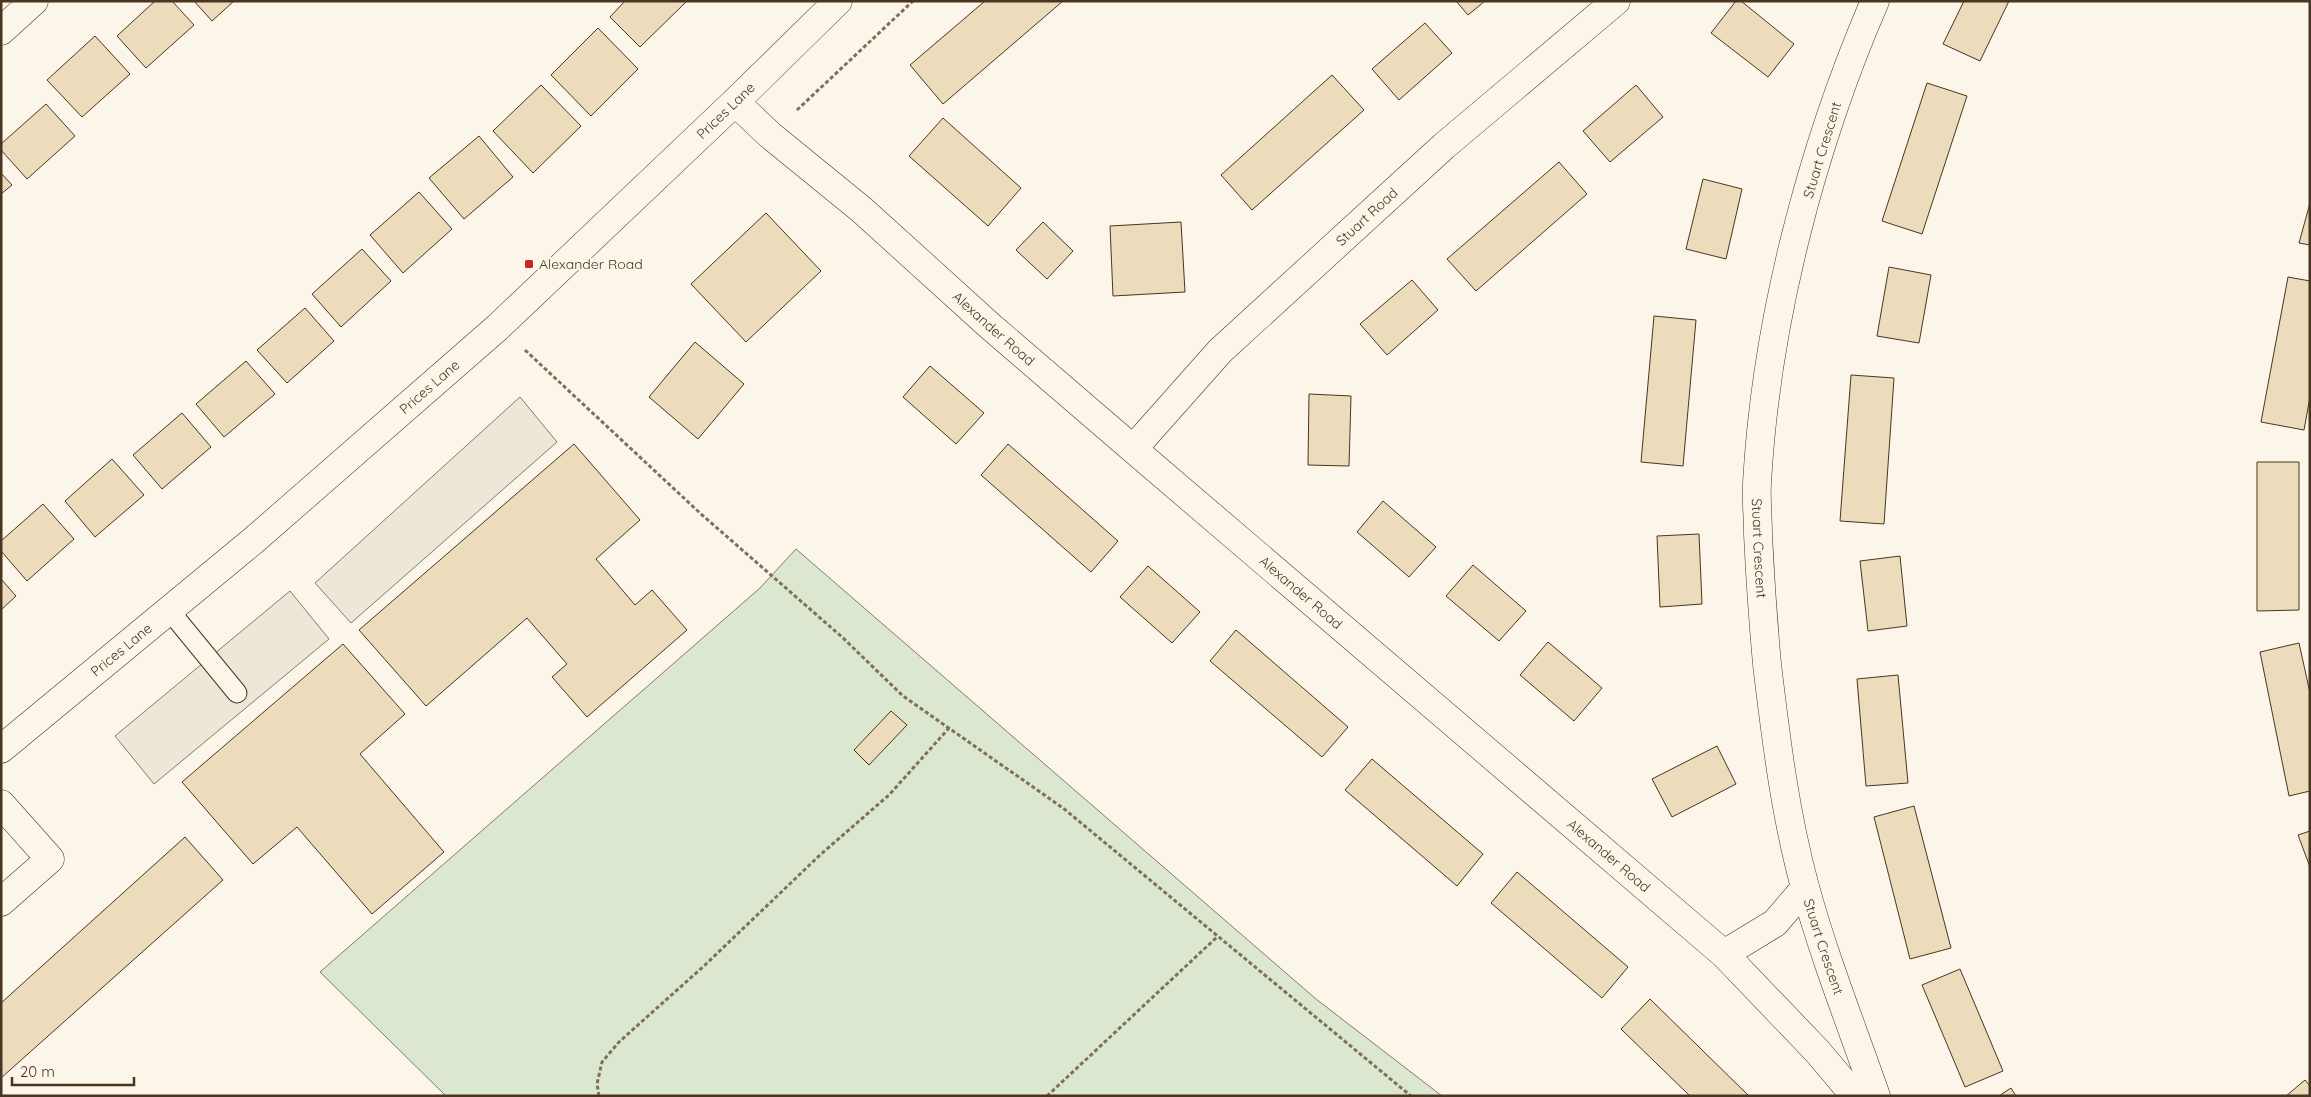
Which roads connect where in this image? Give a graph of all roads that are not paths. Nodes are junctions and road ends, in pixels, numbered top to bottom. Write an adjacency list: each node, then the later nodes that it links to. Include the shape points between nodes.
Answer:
1 (34, 1): 5 (street)
2 (838, 1): 6 (street, Prices Lane)
3 (1616, 1): 7 (street, Stuart Road, via 1444,146 1220,350)
4 (1875, 1): 12 (street, Stuart Crescent, via 1821,146 1782,287 1756,484 1761,603 1777,747)
5 (1, 30)
6 (735, 102): 7 (street, Alexander Road); 8 (street, Prices Lane, via 498,327)
7 (1132, 449): 14 (street, Alexander Road)
8 (169, 610): 9 (lane); 10 (street, Prices Lane)
9 (237, 693)
10 (1, 749)
11 (1, 804): 13 (street, via 50,859)
12 (1805, 888): 14 (street, via 1775,923); 16 (street, Stuart Crescent)
13 (1, 902)
14 (1724, 954): 15 (street, Alexander Road, via 1817,1051)
15 (1855, 1096)
16 (1876, 1096)

